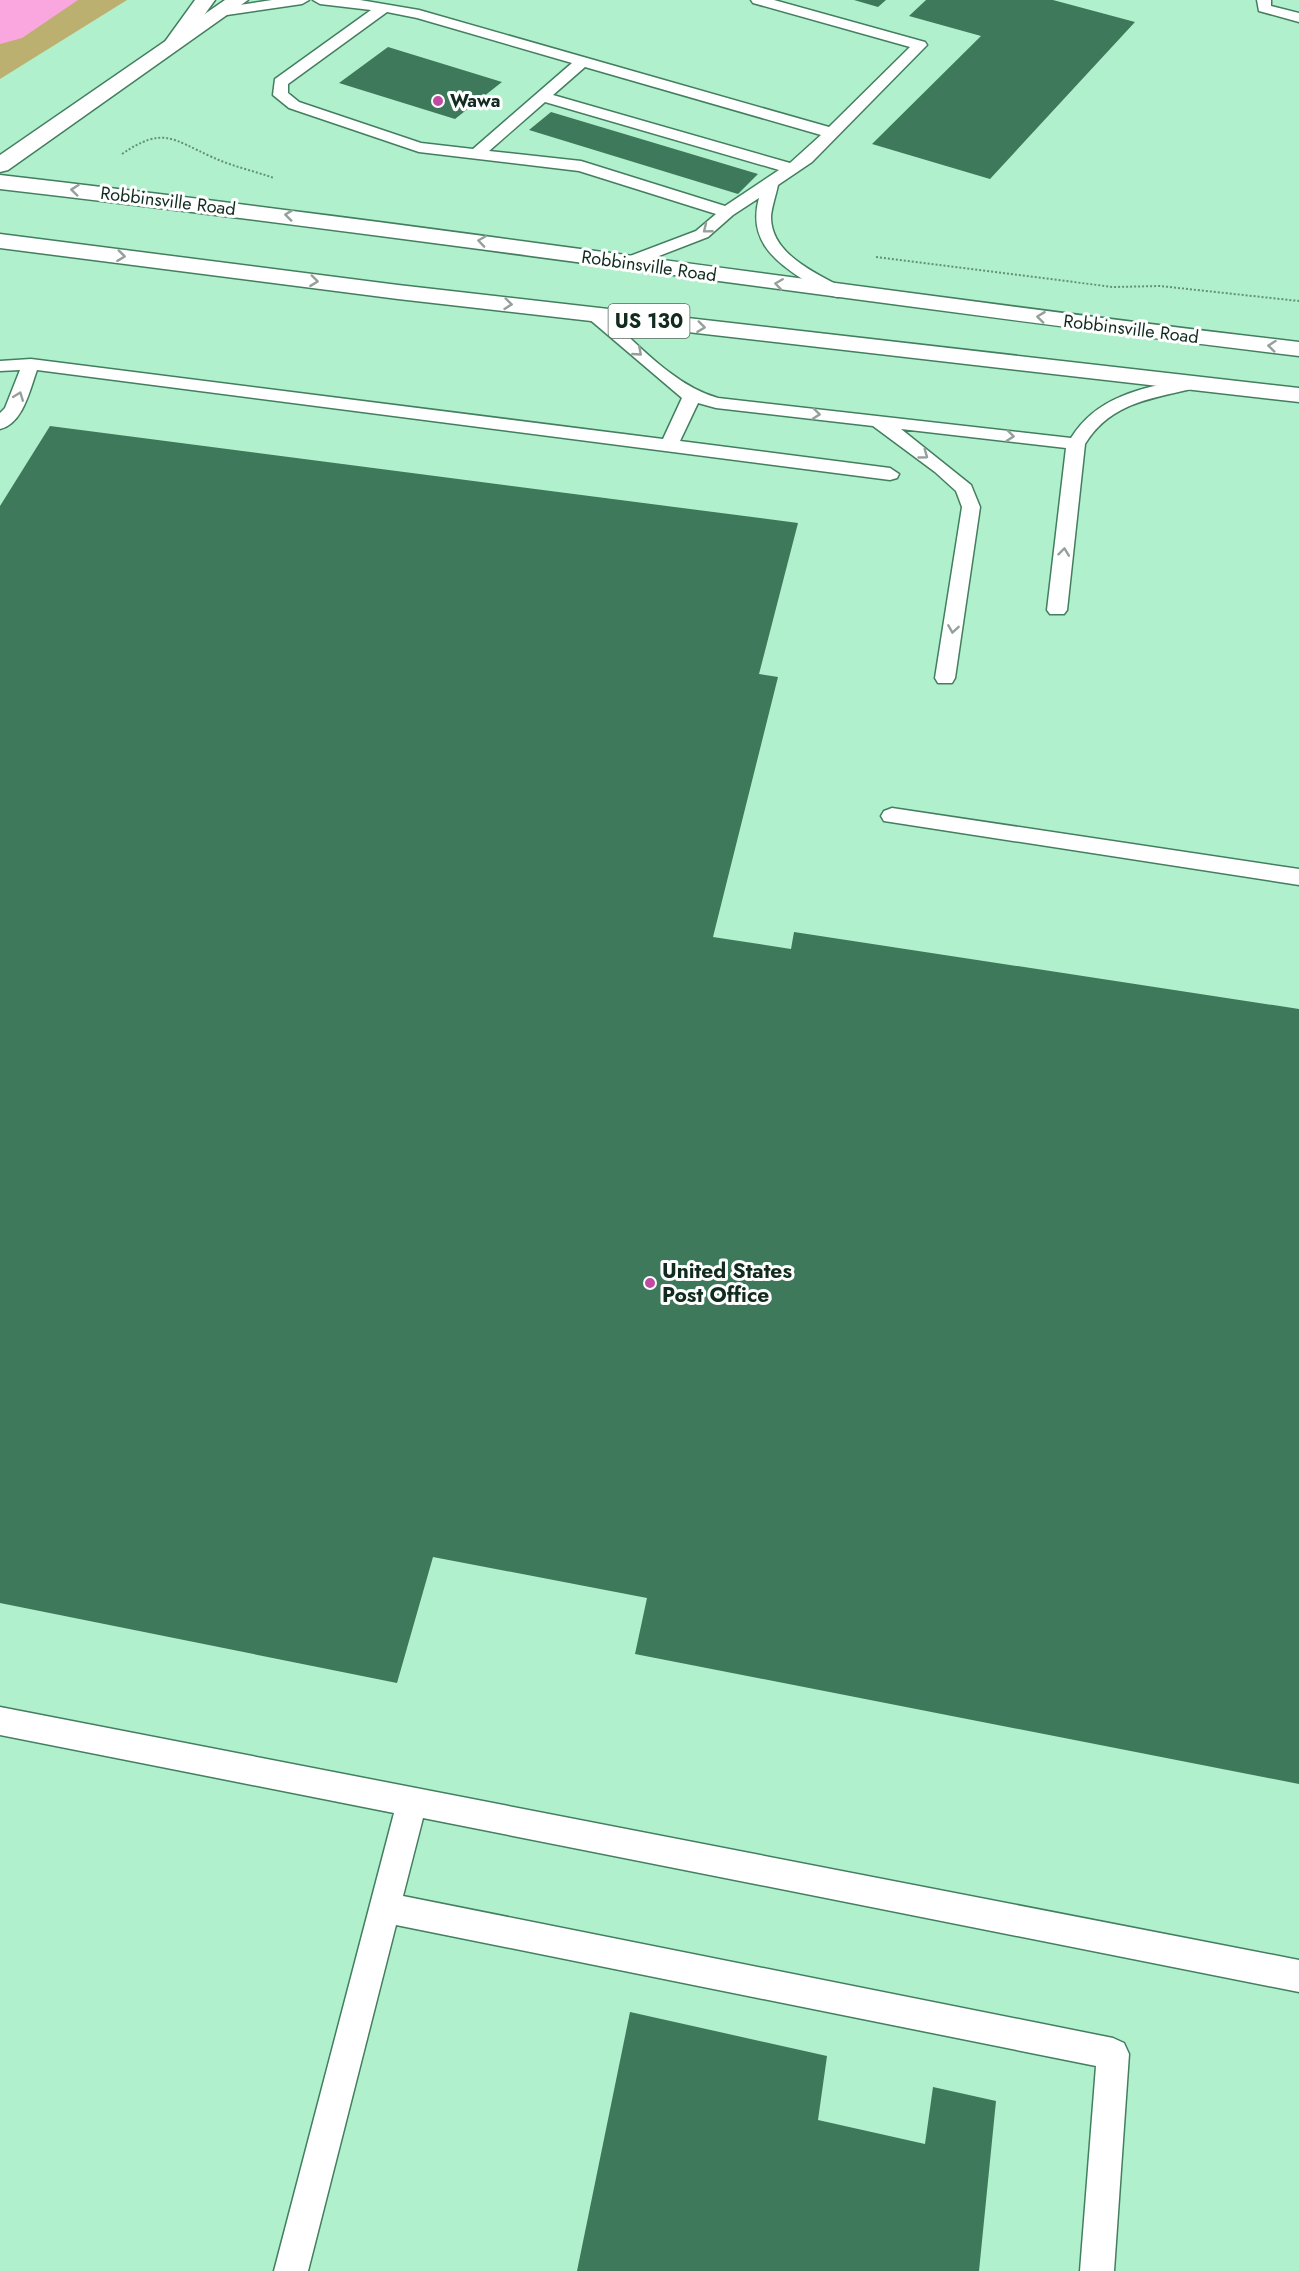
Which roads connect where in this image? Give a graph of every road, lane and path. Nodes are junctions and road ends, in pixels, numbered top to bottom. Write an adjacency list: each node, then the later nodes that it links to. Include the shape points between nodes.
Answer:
1 (238, 0): 7 (main road)
2 (302, 0): 7 (lane)
3 (321, 0): 8 (lane)
4 (368, 0): 8 (lane)
5 (758, 0): 12 (lane, via 920,45)
6 (1264, 0): 9 (lane, via 1264,8)
7 (213, 6): 15 (main road, via 174,43)
8 (384, 7): 10 (lane); 14 (lane, via 280,82 280,95 294,105 419,147)
9 (1299, 18)
10 (583, 61): 11 (lane); 12 (lane)
11 (544, 97): 14 (lane); 16 (lane)
12 (831, 133): 16 (lane, via 806,159)
13 (122, 154): 17 (path, via 140,142 166,137 244,170)
14 (475, 155): 20 (lane, via 581,166)
15 (0, 165)
16 (791, 168): 19 (lane)
17 (281, 179)
18 (0, 182): 24 (main road, Robbinsville Road, one-way to 18, via 396,228)
19 (771, 182): 20 (lane); 26 (lane, via 763,219 769,243 788,261)
20 (727, 212): 24 (lane, one-way to 24, via 702,234)
21 (0, 241): 22 (main road, US 130)
22 (85, 252): 25 (main road); 28 (main road, US 130, one-way to 28)
23 (867, 256): 27 (path, via 1113,287 1160,286)
24 (628, 263): 26 (main road, Robbinsville Road, one-way to 24)
25 (8, 264)
26 (837, 292): 29 (main road, Robbinsville Road, one-way to 26)
27 (1299, 302)
28 (594, 314): 32 (main road, US 130, one-way to 32); 34 (lane, one-way to 34)
29 (1299, 349)
30 (31, 364): 31 (lane); 36 (lane, one-way to 30, via 13,411); 38 (lane)
31 (0, 366)
32 (1194, 383): 33 (main road, US 130); 37 (lane, via 1141,394 1099,412 1084,426)
33 (1299, 395)
34 (692, 396): 35 (lane, one-way to 35, via 716,403); 38 (lane)
35 (877, 421): 37 (lane, one-way to 37); 41 (lane, one-way to 41, via 964,489 971,507)
36 (0, 424)
37 (1076, 444): 40 (lane, one-way to 37)
38 (669, 445): 39 (lane)
39 (890, 474)
40 (1057, 610)
41 (945, 678)
42 (892, 816): 43 (lane)
43 (1299, 877)
44 (0, 1721): 45 (lane)
45 (412, 1802): 46 (lane); 47 (lane)
46 (384, 1907): 48 (lane); 49 (lane, via 1113,2054)
47 (1299, 1976)
48 (291, 2271)
49 (1097, 2271)

